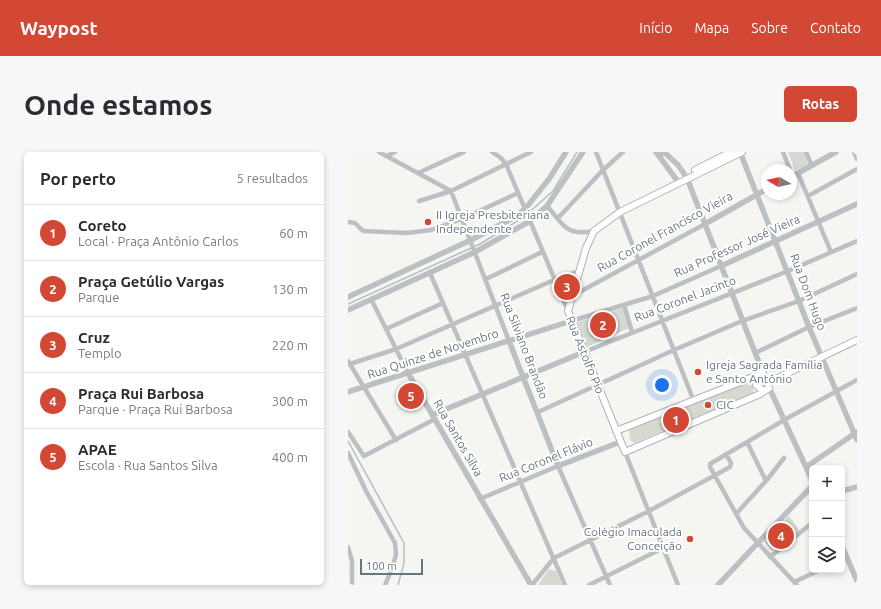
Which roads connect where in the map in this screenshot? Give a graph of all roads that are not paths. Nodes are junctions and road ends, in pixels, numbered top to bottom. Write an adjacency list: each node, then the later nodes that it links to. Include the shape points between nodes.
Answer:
1 (379, 152): 17 (street)
2 (395, 152): 17 (street)
3 (464, 152): 28 (street)
4 (492, 152): 19 (street, Rua Astolfo Pio)
5 (531, 152): 19 (street)
6 (566, 152): 40 (street)
7 (583, 152): 39 (street)
8 (596, 152): 25 (street)
9 (623, 152): 25 (street)
10 (730, 152): 23 (main road)
11 (741, 152): 23 (main road); 35 (street, Rua Dom Hugo)
12 (783, 152): 20 (street)
13 (806, 152): 22 (street)
14 (836, 152): 22 (street)
15 (854, 152): 18 (street)
16 (660, 153): 21 (street); 26 (street)
17 (387, 156): 28 (street)
18 (857, 159)
19 (506, 164): 32 (street); 34 (street, Rua Astolfo Pio)
20 (788, 164)
21 (678, 165): 26 (street); 29 (street)
22 (812, 166): 27 (street)
23 (704, 168): 29 (main road)
24 (857, 169): 36 (street)
25 (602, 171): 41 (street); 42 (street)
26 (671, 171): 30 (street)
27 (797, 172)
28 (418, 173): 32 (street)
29 (686, 177): 30 (main road); 47 (street)
30 (678, 181): 41 (main road, via 636,201)
31 (797, 181): 36 (street)
32 (451, 191): 37 (street); 43 (street, Rua Silviano Brandão)
33 (761, 192): 35 (street, Rua Coronel Francisco Vieira)
34 (518, 193): 40 (street, Rua Astolfo Pio); 43 (street)
35 (757, 194): 47 (street, Rua Coronel Francisco Vieira); 50 (street, Rua Dom Hugo)
36 (808, 196): 45 (street)
37 (419, 201)
38 (857, 204): 45 (street, Rua Professor José Vieira)
39 (547, 206): 42 (street); 44 (street)
40 (526, 211): 44 (street, Rua Astolfo Pio); 49 (street)
41 (620, 212): 48 (main road); 55 (street)
42 (558, 218): 48 (street, via 574,233)
43 (462, 219): 46 (street, via 420,232 362,230 355,223); 49 (street, Rua Silviano Brandão)
44 (529, 220): 52 (street); 53 (street, Rua Astolfo Pio)
45 (818, 221): 50 (street, Rua Professor José Vieira); 54 (street)
46 (348, 222)
47 (705, 224): 55 (street, Rua Coronel Francisco Vieira); 56 (street)
48 (594, 231): 57 (main road)
49 (471, 241): 52 (street, Rua Silviano Brandão); 66 (street)
50 (776, 241): 56 (street, Rua Professor José Vieira); 58 (street, Rua Dom Hugo)
51 (857, 241): 54 (street, Rua Coronel Jacinto)
52 (475, 251): 59 (street); 61 (street, Rua Silviano Brandão)
53 (542, 252): 61 (street); 62 (street, Rua Astolfo Pio)
54 (831, 252): 58 (street, Rua Coronel Jacinto)
55 (638, 260): 64 (street, Rua Coronel Francisco Vieira); 65 (street)
56 (721, 266): 63 (street); 65 (street, Rua Professor José Vieira)
57 (579, 271): 62 (street); 64 (main road)
58 (788, 271): 63 (street, Rua Coronel Jacinto); 68 (street, Rua Dom Hugo)
59 (430, 273): 67 (street); 69 (street)
60 (857, 274): 68 (street)
61 (486, 279): 71 (street, Rua Silviano Brandão)
62 (554, 280): 71 (street); 74 (street, Rua Astolfo Pio)
63 (732, 293): 75 (street, Rua Coronel Jacinto); 77 (street)
64 (574, 295): 74 (main road)
65 (653, 296): 70 (street, Rua Professor José Vieira); 75 (street)
66 (348, 298)
67 (371, 299): 73 (street); 80 (street, Rua Santos Silva)
68 (799, 301): 77 (street); 79 (street, Rua Dom Hugo)
69 (443, 303): 78 (street); 80 (street)
70 (624, 305): 76 (street, Rua Professor José Vieira); 81 (street)
71 (496, 306): 78 (street); 83 (street, Rua Silviano Brandão)
72 (857, 308): 79 (street)
73 (348, 310)
74 (568, 311): 76 (main road, Rua Astolfo Pio)
75 (662, 320): 81 (street, Rua Coronel Jacinto); 85 (street)
76 (571, 321): 83 (street, Rua Quinze de Novembro); 86 (main road, Rua Astolfo Pio)
77 (742, 321): 85 (street); 87 (street)
78 (452, 325): 84 (street); 88 (street)
79 (809, 327): 87 (street); 89 (street, Rua Dom Hugo)
80 (386, 329): 84 (street, Rua Santos Silva)
81 (632, 332): 86 (street, Rua Coronel Jacinto)
82 (857, 340): 89 (main road)
83 (510, 341): 88 (street, Rua Quinze de Novembro); 93 (street, Rua Silviano Brandão)
84 (396, 349): 90 (street); 91 (street, Rua Santos Silva)
85 (674, 350): 96 (street); 102 (street)
86 (584, 352): 93 (street, Rua Coronel Jacinto); 96 (main road, Rua Astolfo Pio)
87 (755, 354): 92 (street)
88 (465, 355): 91 (street, Rua Quinze de Novembro); 101 (street)
89 (822, 356): 98 (main road); 100 (street, Rua Dom Hugo)
90 (349, 362): 97 (street)
91 (408, 373): 97 (street, Rua Quinze de Novembro); 104 (street, Rua Santos Silva)
92 (763, 373): 94 (main road); 98 (street)
93 (524, 377): 101 (street, Rua Coronel Jacinto); 103 (street, Rua Silviano Brandão)
94 (755, 377): 98 (main road, via 756,385); 102 (main road)
95 (857, 380): 100 (street)
96 (597, 385): 103 (street); 106 (main road, Rua Astolfo Pio)
97 (363, 387): 99 (street, Rua Quinze de Novembro); 109 (street)
98 (767, 387): 105 (street); 113 (main road)
99 (348, 392)
100 (837, 392): 105 (street); 108 (street, Rua Dom Hugo)
101 (482, 394): 104 (street, Rua Coronel Jacinto); 122 (street)
102 (693, 399): 106 (main road)
103 (538, 412): 117 (street, Rua Silviano Brandão)
104 (434, 417): 109 (street, Rua Coronel Jacinto); 126 (street, Rua Santos Silva)
105 (784, 420): 112 (street); 118 (street)
106 (616, 431): 111 (main road, Rua Astolfo Pio)
107 (348, 432): 109 (street, Rua Coronel Jacinto, via 364,456)
108 (856, 433): 110 (street, Rua Dom Hugo); 118 (street)
109 (396, 440)
110 (857, 440)
111 (620, 442): 113 (main road, Rua Astolfo Pio); 117 (street, Rua Coronel Flávio)
112 (747, 442): 115 (street); 121 (street)
113 (625, 452): 127 (street)
114 (348, 453): 142 (street, via 395,543 394,566)
115 (726, 454): 120 (street, via 731,465); 120 (street, via 710,464)
116 (784, 458): 121 (street)
117 (558, 466): 122 (street, Rua Coronel Flávio); 130 (street, Rua Silviano Brandão)
118 (806, 467): 119 (street)
119 (809, 474)
120 (715, 476): 127 (street); 128 (street)
121 (766, 481): 128 (street)
122 (520, 483): 126 (street, Rua Coronel Flávio); 136 (street)
123 (857, 487): 125 (street)
124 (809, 489): 131 (street)
125 (845, 490)
126 (480, 499): 143 (street, Rua Santos Silva)
127 (649, 511): 130 (street); 133 (street)
128 (736, 514): 131 (street)
129 (809, 525): 135 (street)
130 (590, 541): 136 (street); 138 (street, Rua Silviano Brandão)
131 (758, 544): 135 (street); 148 (street)
132 (348, 547): 141 (street, via 352,561)
133 (663, 548): 138 (street); 147 (street)
134 (845, 553): 139 (street)
135 (770, 557): 140 (street)
136 (554, 558): 143 (street); 144 (street)
137 (814, 573): 140 (street)
138 (606, 577): 145 (street); 146 (street, Rua Silviano Brandão)
139 (857, 581)
140 (795, 583)
141 (352, 585)
142 (385, 585)
143 (532, 585)
144 (565, 585)
145 (589, 585)
146 (610, 585)
147 (678, 585)
148 (718, 585)

